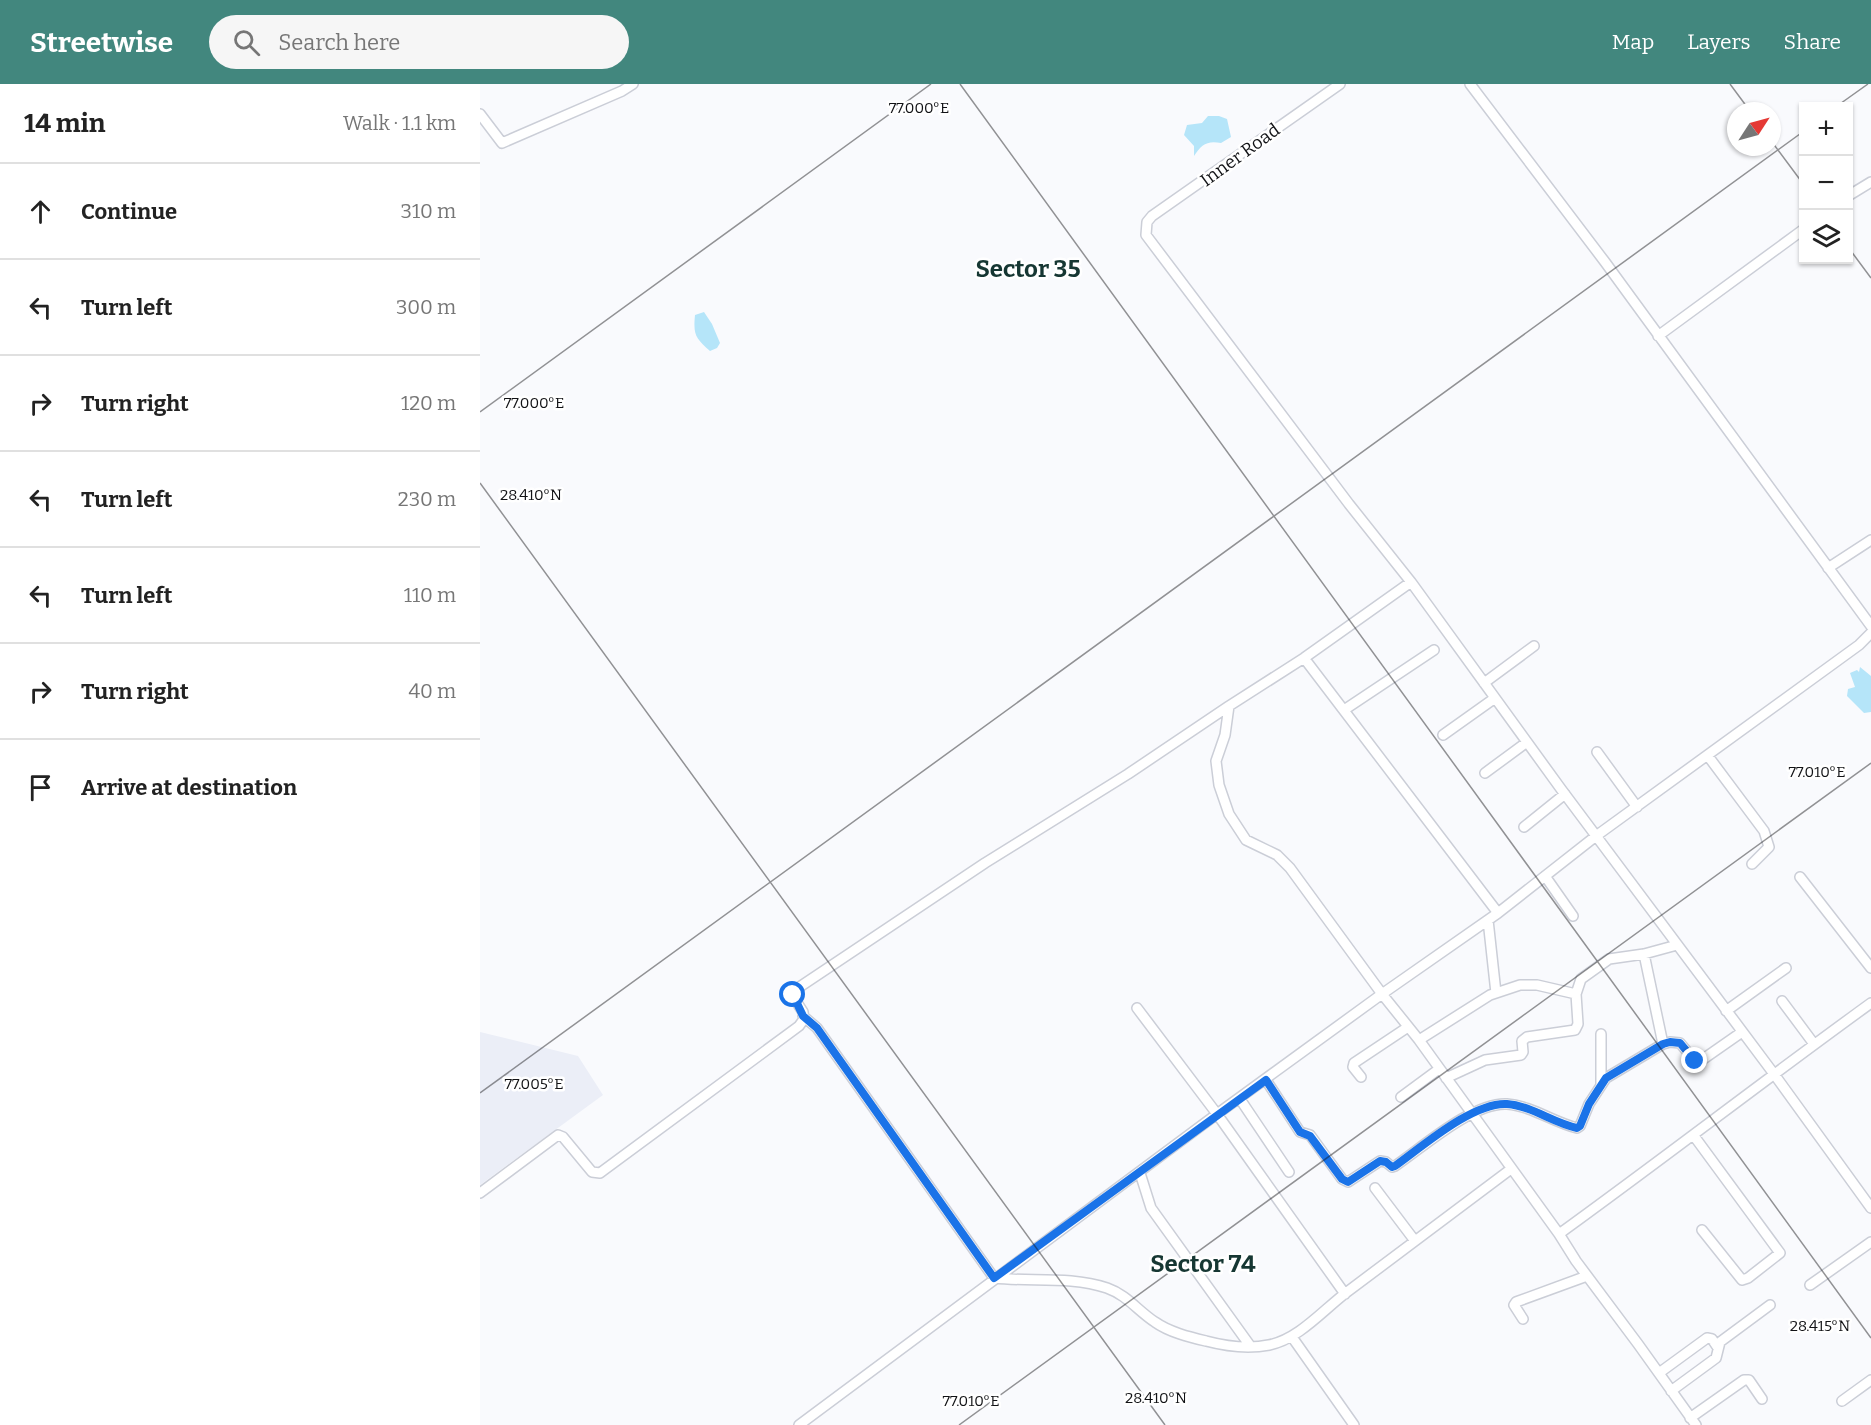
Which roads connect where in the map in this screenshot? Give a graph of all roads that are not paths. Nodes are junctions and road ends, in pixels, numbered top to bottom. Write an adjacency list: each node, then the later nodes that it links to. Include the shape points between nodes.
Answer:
1 (633, 84): 4 (street, via 502,143)
2 (1340, 84): 11 (street, Inner Road, via 1152,216 1145,230)
3 (1470, 84): 8 (street)
4 (480, 114)
5 (1871, 182): 6 (street)
6 (1853, 193)
7 (1799, 232): 8 (street)
8 (1658, 336): 10 (street)
9 (1871, 540): 10 (street)
10 (1828, 568): 12 (street)
11 (1411, 582): 16 (street); 17 (street)
12 (1871, 626)
13 (1871, 633): 24 (street)
14 (1534, 646): 17 (street)
15 (1434, 650): 20 (street)
16 (1304, 658): 19 (street); 20 (street)
17 (1484, 683): 18 (street)
18 (1495, 698): 21 (street); 22 (street)
19 (1229, 706): 41 (street, via 1216,761 1219,785 1235,824 1246,840 1277,855 1290,868); 47 (street, via 795,990 794,998)
20 (1344, 710): 33 (street)
21 (1443, 735)
22 (1527, 742): 25 (street); 26 (street)
23 (1597, 752): 27 (street)
24 (1708, 756): 27 (street); 30 (street, via 1768,840 1769,847)
25 (1485, 773)
26 (1565, 794): 28 (street); 29 (street)
27 (1637, 807): 29 (street)
28 (1524, 827)
29 (1596, 836): 31 (street); 36 (street)
30 (1752, 864)
31 (1545, 876): 33 (street); 34 (street)
32 (1800, 877): 39 (street)
33 (1498, 913): 35 (street)
34 (1573, 916)
35 (1488, 920): 40 (street); 41 (street)
36 (1677, 945): 37 (street); 46 (street)
37 (1644, 954): 42 (street, via 1604,961 1579,981); 52 (street)
38 (1786, 968): 46 (street)
39 (1871, 968)
40 (1496, 993): 42 (street, via 1527,984); 51 (street)
41 (1382, 994): 48 (street); 58 (street)
42 (1575, 994): 57 (street, via 1575,1030 1527,1037 1522,1041 1521,1055 1485,1060)
43 (1782, 1000): 53 (street)
44 (1871, 1003): 53 (street)
45 (1137, 1008): 63 (street)
46 (1726, 1011): 49 (street)
47 (803, 1016): 69 (street, via 795,1029 602,1172 592,1172 558,1135); 77 (street, via 817,1028)
48 (1408, 1027): 51 (street); 56 (street, via 1354,1063)
49 (1742, 1032): 52 (street, via 1699,1062 1680,1043); 55 (street)
50 (1601, 1034): 59 (street)
51 (1419, 1040): 54 (street)
52 (1663, 1044): 59 (street)
53 (1815, 1044): 55 (street)
54 (1439, 1069): 57 (street); 60 (street)
55 (1774, 1074): 64 (street); 70 (street)
56 (1361, 1077)
57 (1446, 1078): 62 (street)
58 (1266, 1080): 61 (street); 62 (street, via 1300,1132 1310,1136 1348,1182 1380,1161 1395,1166)
59 (1601, 1084): 62 (street, via 1577,1128 1506,1104)
60 (1401, 1097)
61 (1240, 1099): 63 (street); 66 (street)
62 (1471, 1113): 65 (street)
63 (1217, 1114): 67 (street); 79 (street)
64 (1694, 1136): 72 (street, via 1780,1253 1742,1280); 73 (street)
65 (1511, 1169): 73 (street); 74 (street)
66 (1289, 1172)
67 (1140, 1173): 77 (street); 83 (street, via 1151,1209)
68 (1375, 1188): 74 (street)
69 (480, 1193)
70 (1867, 1195): 71 (street)
71 (1871, 1208)
72 (1702, 1230)
73 (1559, 1234): 76 (street)
74 (1415, 1241): 79 (street)
75 (1871, 1242): 78 (street)
76 (1587, 1276): 81 (street, via 1516,1302 1515,1309); 85 (street)
77 (994, 1278): 83 (street, via 1072,1281 1108,1289 1126,1297 1163,1328 1206,1341); 91 (street)
78 (1810, 1285)
79 (1345, 1294): 82 (street)
80 (1770, 1305): 84 (street, via 1720,1342)
81 (1523, 1319)
82 (1292, 1337): 83 (street); 92 (street)
83 (1251, 1347)
84 (1718, 1348): 85 (street, via 1707,1338); 87 (street, via 1716,1358)
85 (1659, 1373): 87 (street)
86 (1871, 1380): 89 (street)
87 (1671, 1390): 90 (street)
88 (1762, 1399): 90 (street, via 1749,1380 1744,1380)
89 (1842, 1401)
90 (1693, 1421)
91 (799, 1425)
92 (1354, 1425)

